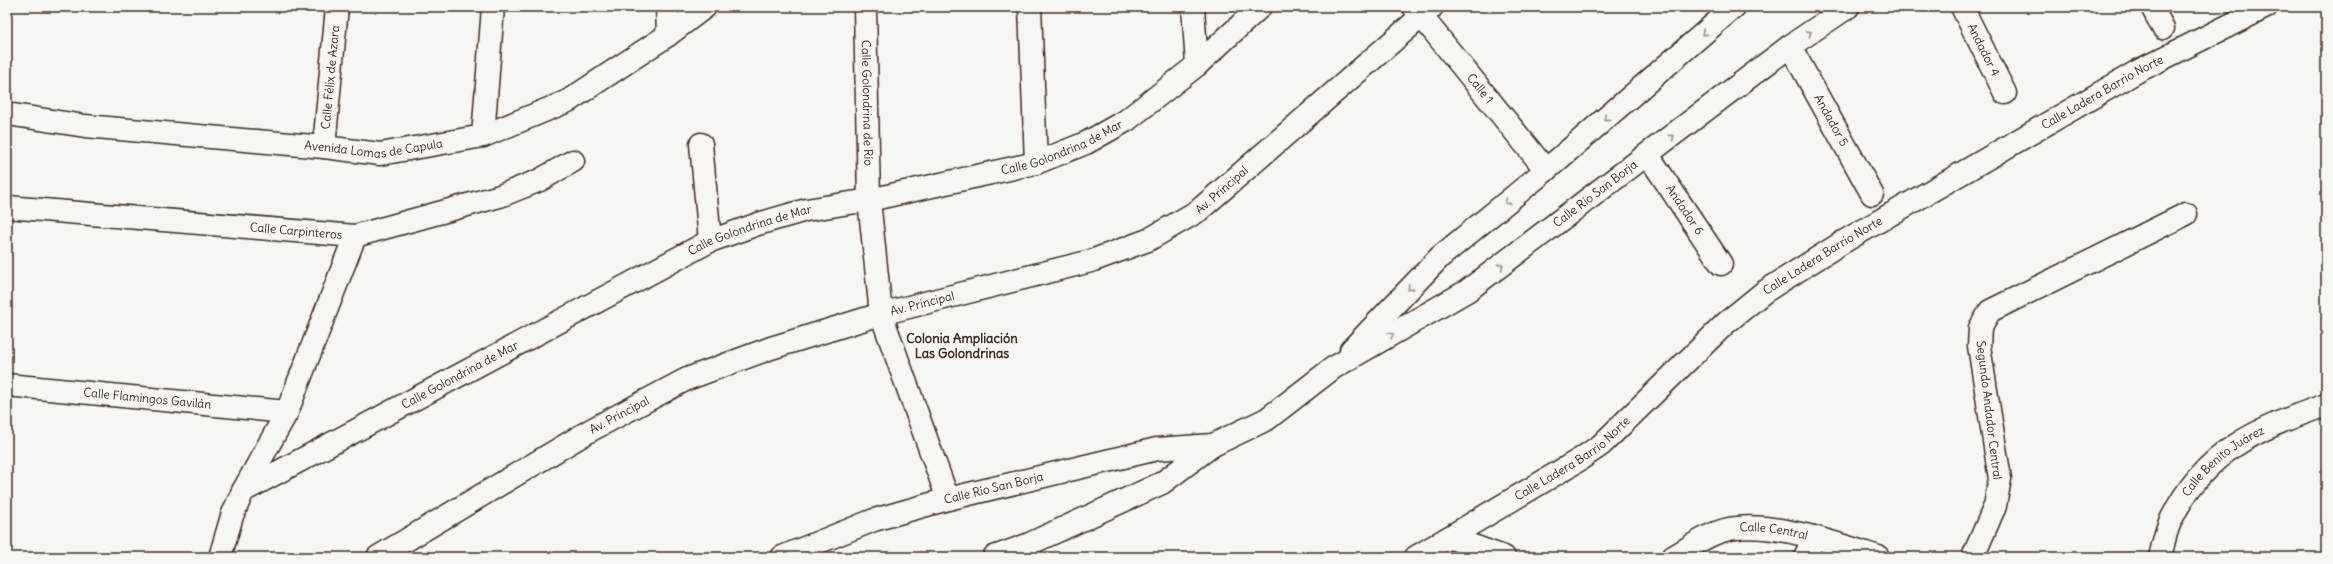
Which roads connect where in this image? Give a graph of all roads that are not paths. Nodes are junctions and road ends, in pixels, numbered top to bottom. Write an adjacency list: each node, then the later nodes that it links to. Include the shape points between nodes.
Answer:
1 (337, 7): 23 (street, Calle Félix de Azara)
2 (493, 7): 21 (street)
3 (667, 7): 16 (street)
4 (705, 7): 16 (street, Avenida Lomas de Capula)
5 (865, 7): 29 (street, Calle Golondrina de Río)
6 (1030, 7): 26 (street)
7 (1193, 7): 18 (street)
8 (1260, 7): 18 (street, Calle Golondrina de Mar)
9 (1734, 7): 27 (street, Calle Río San Borja, one-way to 27)
10 (1848, 7): 17 (street, Calle Río San Borja, one-way to 10)
11 (1962, 7): 19 (street, Andador 4)
12 (2152, 7): 15 (street)
13 (2266, 7): 44 (street, Calle Ladera Barrio Norte, via 2131,75 1843,242 1764,292 1726,323 1601,444)
14 (1423, 10): 27 (street, Calle 1); 35 (street, Av. Principal, via 1198,211 1148,240 1091,261)
15 (2163, 28)
16 (668, 35): 21 (street, Avenida Lomas de Capula, via 568,101)
17 (1790, 46): 24 (street, Calle Río San Borja, one-way to 17); 28 (street, Andador 5)
18 (1197, 65): 26 (street, Calle Golondrina de Mar, via 1127,120 1086,143)
19 (2005, 94)
20 (7, 114): 23 (street, Avenida Lomas de Capula, via 85,126)
21 (483, 136): 23 (street, Avenida Lomas de Capula, via 380,154)
22 (701, 144): 33 (street)
23 (324, 147)
24 (1648, 155): 34 (street, Andador 6); 36 (street, Calle Río San Borja, one-way to 24, via 1467,291)
25 (573, 161): 32 (street, Calle Carpinteros, via 540,180 500,196)
26 (1036, 163): 29 (street, Calle Golondrina de Mar)
27 (1546, 170): 36 (street, Calle Río San Borja, one-way to 36, via 1440,257)
28 (1872, 194)
29 (869, 200): 33 (street, Calle Golondrina de Mar, via 806,210); 35 (street, Calle Golondrina de Río)
30 (7, 207): 32 (street, Calle Carpinteros)
31 (2186, 214): 54 (street, Segundo Andador Central, via 1990,311 1980,328 1979,346 2000,479 1995,506)
32 (354, 236): 39 (street)
33 (710, 241): 41 (street, Calle Golondrina de Mar)
34 (1721, 264)
35 (881, 314): 42 (street, Calle Golondrina de Río); 46 (street, Av. Principal, via 771,348 687,379 591,430)
36 (1333, 368): 40 (street, Calle Río San Borja, via 1267,419)
37 (7, 385): 39 (street, Calle Flamingos Gavilán)
38 (2326, 405): 55 (street, Calle Benito Juárez, via 2272,424 2230,447 2194,482 2170,522)
39 (287, 412): 41 (street)
40 (1213, 445): 42 (street, Calle Río San Borja, via 1157,449); 48 (street, Calle Río San Borja, via 1162,483 1028,545)
41 (243, 491): 45 (street, via 232,516)
42 (948, 498): 47 (street, Calle Río San Borja, via 874,520)
43 (1814, 537): 51 (street, Calle Central, via 1756,528 1736,528 1715,534); 52 (street); 53 (street, Calle Central)
44 (1451, 538): 49 (street, Calle Ladera Barrio Norte); 50 (street)
45 (220, 557)
46 (378, 557)
47 (782, 557)
48 (994, 557)
49 (1416, 557)
50 (1504, 557)
51 (1673, 557)
52 (1805, 557)
53 (1878, 557)
54 (1973, 557)
55 (2160, 557)

